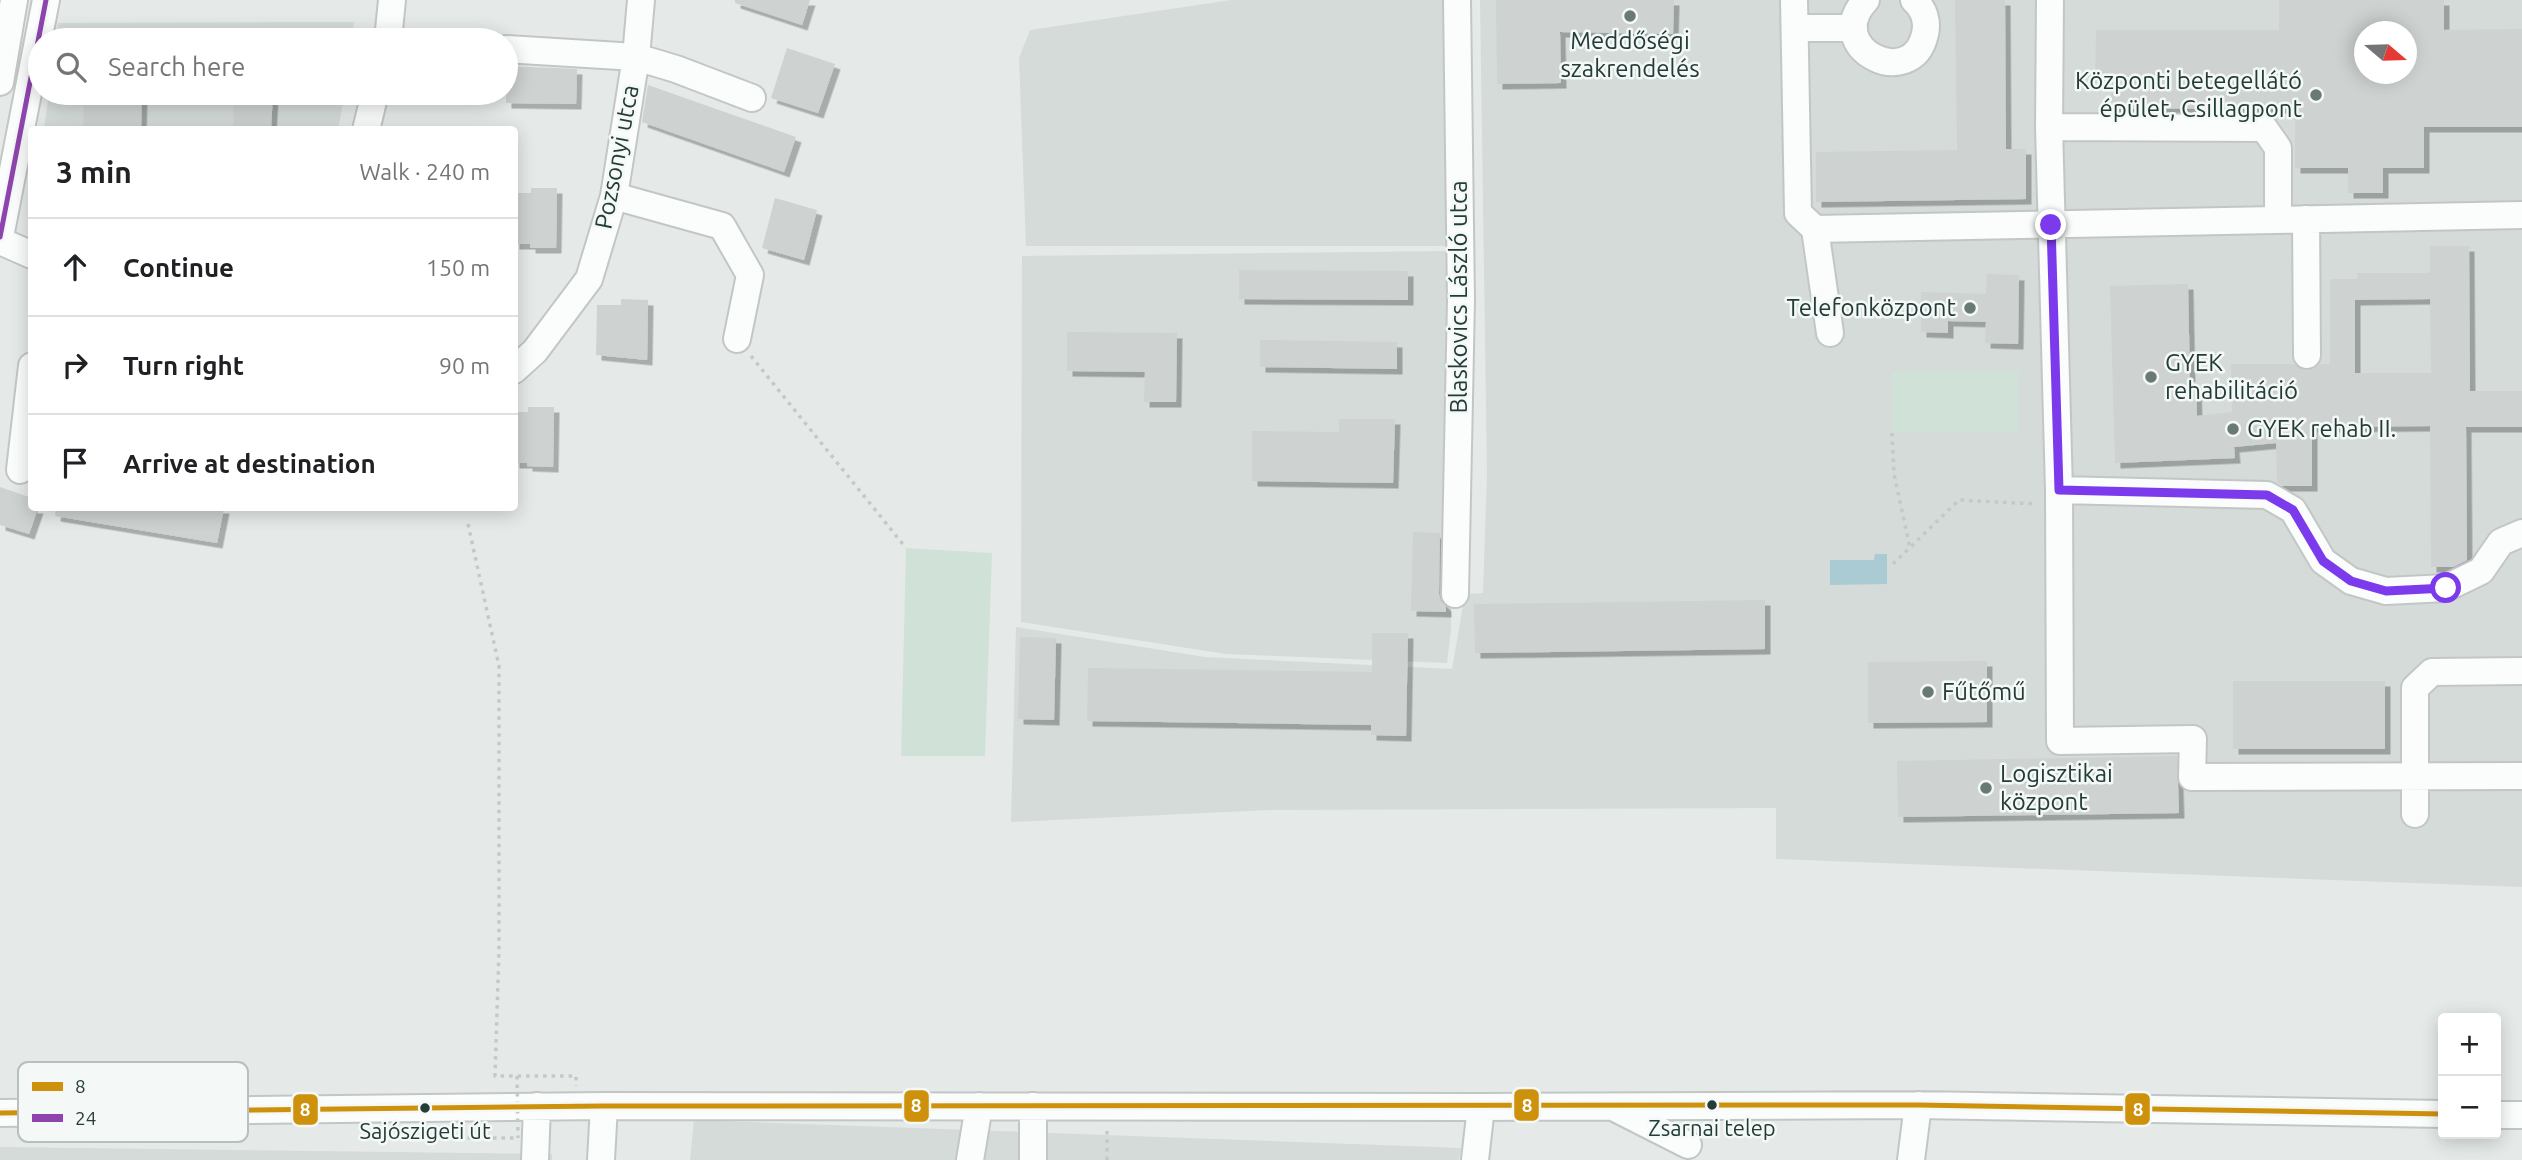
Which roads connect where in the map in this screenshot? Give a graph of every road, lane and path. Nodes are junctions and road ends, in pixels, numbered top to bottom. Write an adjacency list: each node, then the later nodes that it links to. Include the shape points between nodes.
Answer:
1 (13, 0): 9 (street); 16 (street)
2 (392, 0): 11 (street)
3 (641, 0): 15 (street, Pozsonyi utca)
4 (1457, 0): 43 (street, Blaskovics László utca, via 1461,300)
5 (1794, 0): 12 (street)
6 (1866, 0): 13 (street, via 1855,16)
7 (1914, 0): 13 (street, via 1926,25 1919,49 1909,57 1885,63 1873,59 1856,40)
8 (2050, 0): 21 (street)
9 (45, 3): 10 (street)
10 (40, 28)
11 (389, 28)
12 (1795, 28): 13 (street); 27 (street, via 1798,213)
13 (1854, 28)
14 (518, 50): 15 (street)
15 (636, 58): 18 (street); 22 (street, Pozsonyi utca)
16 (0, 82)
17 (28, 92): 28 (street)
18 (752, 99)
19 (372, 105): 20 (street)
20 (367, 126)
21 (2049, 127): 25 (street, via 2264,128 2278,148); 26 (street)
22 (614, 196): 31 (street, via 722,226 750,275); 33 (street, Pozsonyi utca, via 589,279)
23 (2522, 215): 24 (street)
24 (2306, 219): 25 (street); 32 (street)
25 (2278, 220): 26 (street)
26 (2051, 225): 27 (street); 37 (street)
27 (1815, 229): 30 (street)
28 (0, 239): 29 (street)
29 (28, 253)
30 (1830, 333)
31 (737, 339): 40 (path)
32 (2307, 355)
33 (518, 366)
34 (28, 393): 36 (street)
35 (1892, 433): 41 (path, via 1894,474)
36 (17, 469)
37 (2059, 498): 39 (street, via 2267,495 2293,510 2323,561 2351,581 2386,591 2446,588 2481,571 2501,542); 41 (path, via 1959,500); 46 (street, via 2060,741 2193,739 2192,777)
38 (468, 524): 48 (path, via 499,666 495,1076)
39 (2522, 533)
40 (906, 548)
41 (1910, 548): 42 (path)
42 (1894, 564)
43 (1455, 594)
44 (2522, 671): 46 (street, via 2432,673 2416,688)
45 (2522, 776): 46 (street)
46 (2415, 777): 47 (street)
47 (2415, 814)
48 (517, 1076): 49 (path, via 576,1076); 65 (path, bridge, via 518,1138)
49 (576, 1090)
50 (1918, 1105): 53 (street); 62 (street); 73 (street)
51 (604, 1106): 52 (street); 54 (street); 68 (street)
52 (979, 1106): 55 (street); 69 (street)
53 (1693, 1106): 58 (street); 66 (street)
54 (537, 1107): 59 (street); 67 (street)
55 (1033, 1107): 56 (street); 70 (street)
56 (1107, 1107): 57 (street); 71 (path)
57 (1481, 1107): 58 (street); 72 (street)
58 (1613, 1107): 66 (street)
59 (248, 1110)
60 (0, 1113): 61 (street)
61 (18, 1113)
62 (2438, 1114)
63 (2501, 1115): 64 (street)
64 (2522, 1115)
65 (459, 1139)
66 (1687, 1153)
67 (535, 1160)
68 (601, 1160)
69 (970, 1160)
70 (1032, 1160)
71 (1107, 1160)
72 (1475, 1160)
73 (1911, 1160)

